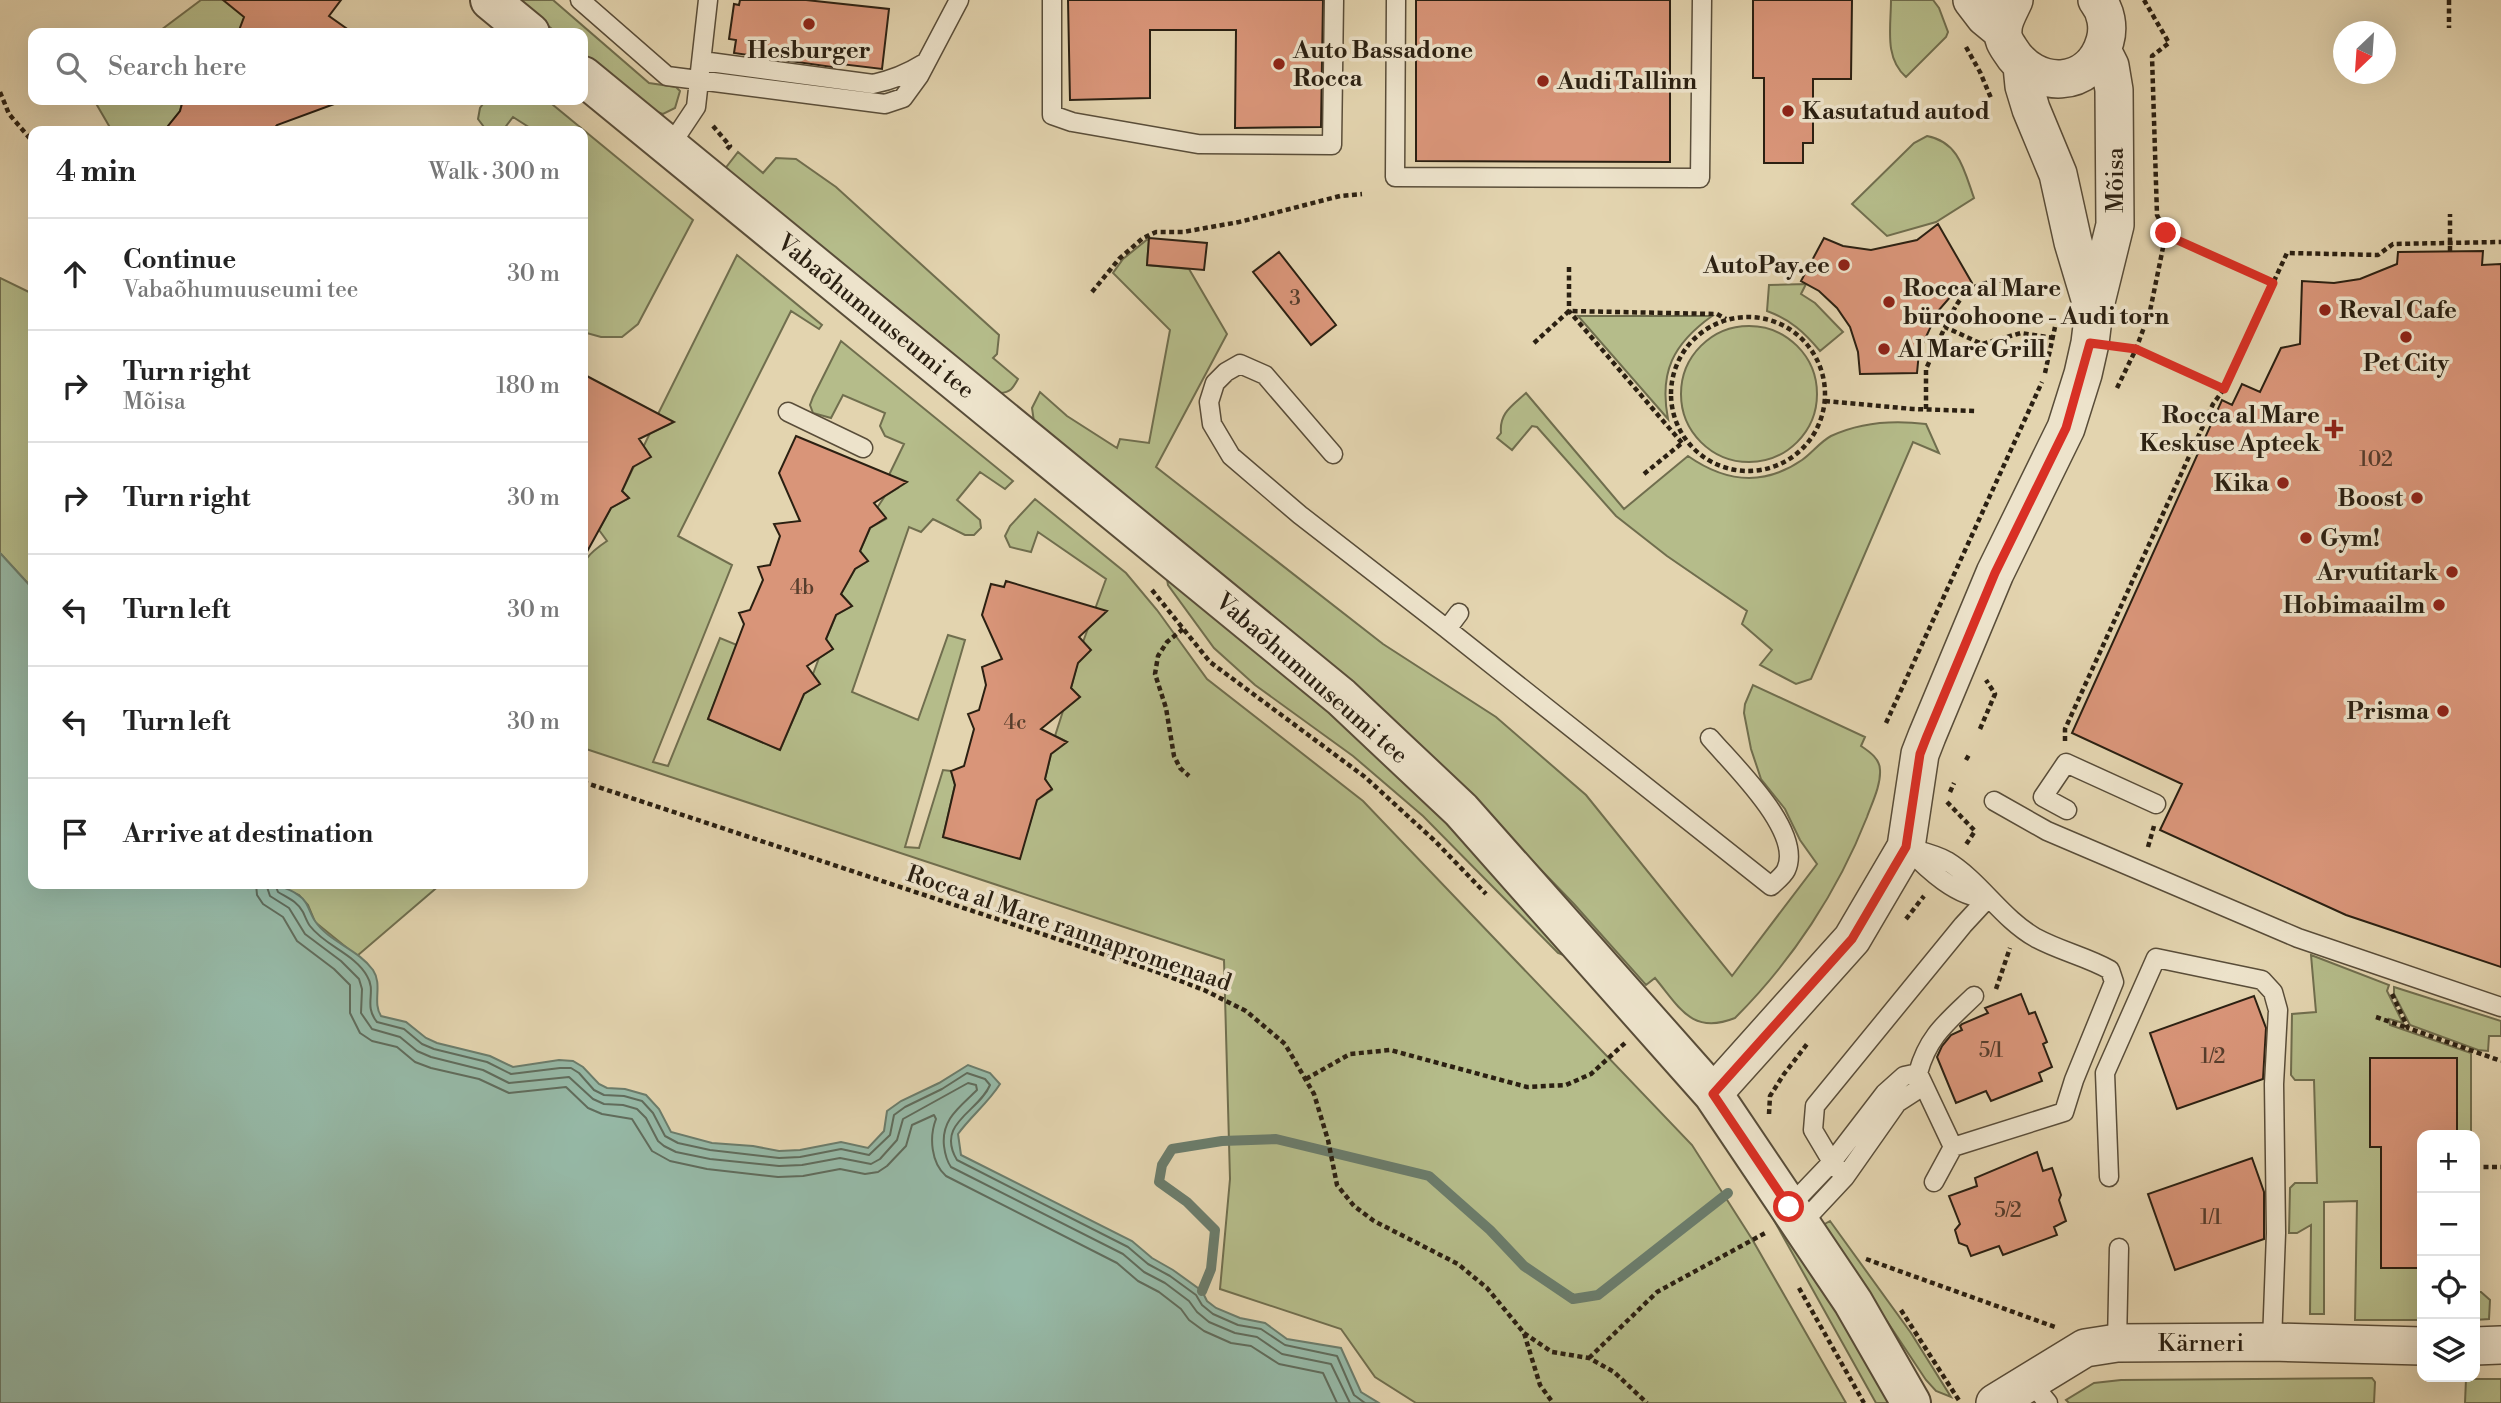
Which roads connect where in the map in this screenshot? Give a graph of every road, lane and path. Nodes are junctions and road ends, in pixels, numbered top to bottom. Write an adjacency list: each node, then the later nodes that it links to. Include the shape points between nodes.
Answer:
1 (490, 0): 14 (street)
2 (580, 0): 22 (lane, via 667,76)
3 (708, 0): 18 (lane)
4 (959, 0): 19 (lane)
5 (1052, 0): 6 (lane, via 1052,115 1198,144 1332,145)
6 (1334, 0)
7 (1396, 0): 8 (lane, via 1395,177 1700,178)
8 (1702, 0)
9 (1972, 0): 13 (street, via 1985,17)
10 (2098, 0): 17 (street, via 2106,20)
11 (2144, 0): 34 (path, via 2169,43 2152,56 2161,225 2175,239)
12 (2449, 0): 15 (path)
13 (2008, 15): 20 (street, Mõisa, via 2005,42)
14 (524, 28)
15 (2449, 28)
16 (1961, 36): 24 (path)
17 (2102, 50): 20 (street, via 2095,62 2071,77 2043,78); 40 (street, Mõisa, via 2114,90 2115,225)
18 (702, 61): 19 (lane, via 873,83 908,74); 22 (lane)
19 (926, 62): 22 (lane, via 903,98 885,104)
20 (2022, 66): 40 (street, Mõisa, via 2024,86 2058,174)
21 (588, 80): 26 (street, Vabaõhumuuseumi tee)
22 (700, 80): 26 (lane, via 696,107)
23 (0, 92): 25 (path, via 9,114)
24 (1993, 101)
25 (28, 136)
26 (670, 146): 82 (street, Vabaõhumuuseumi tee, via 1341,697 1461,810)
27 (1362, 194): 35 (path, via 1239,222 1156,232 1119,259)
28 (2450, 214): 30 (path)
29 (2501, 242): 30 (path)
30 (2450, 243): 31 (path); 34 (path, via 2393,244 2378,255 2287,253)
31 (2450, 251)
32 (1569, 267): 36 (path)
33 (2012, 279): 39 (path, via 1980,283 1959,300)
34 (2273, 283): 43 (path)
35 (1092, 292)
36 (1569, 311): 37 (path, via 1717,314); 42 (path); 48 (path)
37 (1727, 319): 44 (path, via 1764,318 1797,334 1819,364); 48 (path, via 1695,338 1675,369 1671,406)
38 (2056, 323): 41 (path)
39 (1945, 327): 41 (path, via 1982,344 2021,333); 45 (path, via 1926,369)
40 (2092, 327): 41 (path); 43 (path); 66 (street, Mõisa, via 2066,428 1995,573 1920,754)
41 (2053, 337): 56 (path, via 2043,380)
42 (1534, 343)
43 (2224, 389): 57 (path, via 2213,404)
44 (1825, 401): 45 (path); 48 (path, via 1813,436 1801,451 1769,468 1731,470 1714,464)
45 (1926, 409): 46 (path)
46 (1975, 411)
47 (788, 412): 49 (lane)
48 (1684, 441): 51 (path)
49 (863, 448)
50 (1333, 454): 55 (lane, via 1265,375 1240,364 1215,383 1209,402 1212,424 1231,456)
51 (1644, 474)
52 (1149, 586): 54 (path)
53 (1459, 613): 55 (lane)
54 (1183, 629): 61 (path, via 1158,656 1155,674 1174,756); 69 (path, via 1210,662 1365,777)
55 (1447, 629): 58 (lane, via 1771,886 1786,871 1790,847 1780,821)
56 (1886, 723)
57 (2064, 729)
58 (1710, 738)
59 (1970, 753): 60 (path)
60 (1966, 760)
61 (1189, 776)
62 (588, 784): 80 (path, Rocca al Mare rannapromenaad, via 1203,990 1246,1011 1285,1044)
63 (1994, 801): 67 (lane, via 2048,831)
64 (2156, 804): 65 (lane, via 2066,764 2043,797); 67 (path, via 2154,831)
65 (2067, 810)
66 (1906, 847): 68 (lane, via 1955,887 1976,899); 82 (street, Mõisa, via 1852,939)
67 (2139, 870): 71 (lane, via 2298,938)
68 (1988, 898): 70 (lane); 84 (lane, via 1815,1106 1813,1130)
69 (1491, 900)
70 (2018, 923): 72 (path, via 1995,993); 83 (lane, via 2035,937 2110,970 2114,982 2064,1112)
71 (2396, 973): 73 (lane); 75 (path, via 2391,993)
72 (1974, 996): 81 (lane, via 1924,1052)
73 (2501, 1007)
74 (2376, 1017): 75 (path)
75 (2408, 1028): 79 (path)
76 (1618, 1034): 77 (path)
77 (1626, 1042): 78 (path); 80 (path, via 1591,1074 1566,1085 1527,1087 1391,1050 1350,1054)
78 (1635, 1052)
79 (2501, 1061)
80 (1306, 1079): 95 (path, Rocca al Mare rannapromenaad, via 1328,1140 1337,1185 1353,1206 1458,1264 1487,1288)
81 (1918, 1082): 83 (lane); 84 (lane, via 1904,1076 1885,1093); 87 (lane)
82 (1713, 1094): 90 (street, Vabaõhumuuseumi tee)
83 (1953, 1147): 89 (lane)
84 (1832, 1162): 87 (lane); 90 (lane)
85 (2480, 1167): 86 (path)
86 (2501, 1167)
87 (1845, 1177): 90 (lane)
88 (2109, 1177): 96 (lane, via 2105,1073 2156,958 2262,980 2273,992 2278,1010)
89 (1934, 1182)
90 (1778, 1226): 101 (path, via 1657,1292); 106 (street, Vabaõhumuuseumi tee, via 1853,1302)
91 (2119, 1248): 97 (lane)
92 (1865, 1258): 94 (path)
93 (1793, 1278): 105 (path)
94 (2057, 1328)
95 (1524, 1333): 101 (path, via 1552,1352); 103 (path, Rocca al Mare rannapromenaad, via 1540,1385)
96 (2272, 1342): 97 (street, Kärneri); 99 (street, Kärneri)
97 (2117, 1343): 102 (street, Kärneri, via 2084,1348)
98 (2501, 1345): 100 (street)
99 (2417, 1346)
100 (2480, 1346)
101 (1589, 1358): 104 (path, via 1614,1372)
102 (2039, 1392): 107 (street, Kärneri)
103 (1553, 1403)
104 (1647, 1403)
105 (1864, 1403)
106 (1911, 1403)
107 (1995, 1403)

